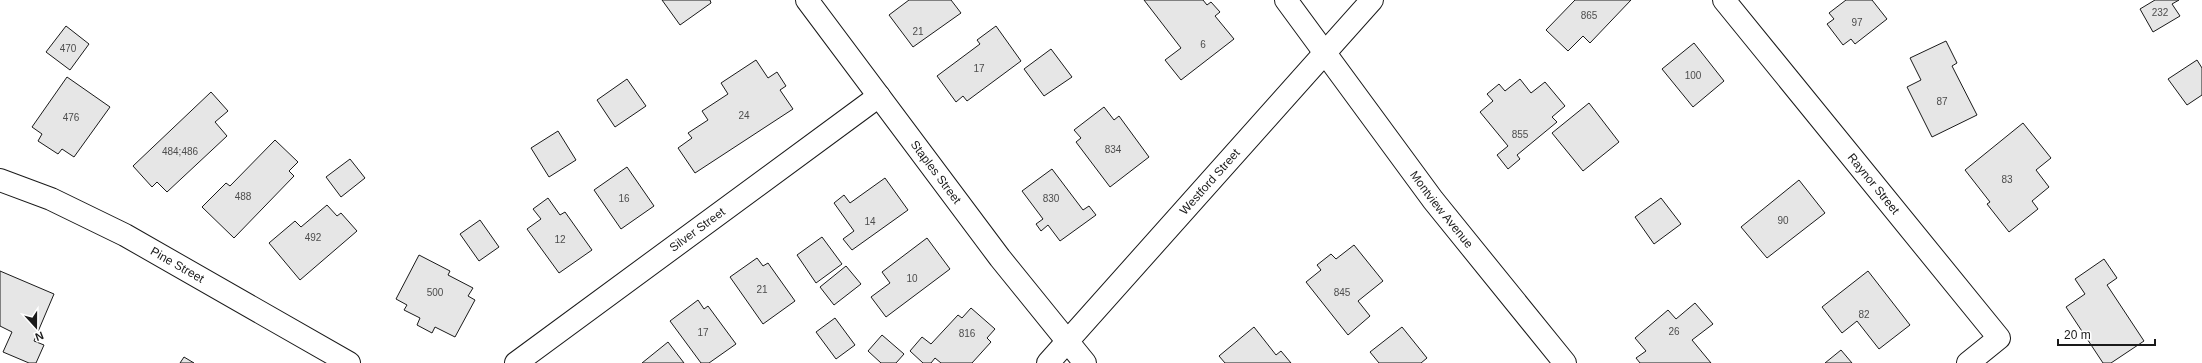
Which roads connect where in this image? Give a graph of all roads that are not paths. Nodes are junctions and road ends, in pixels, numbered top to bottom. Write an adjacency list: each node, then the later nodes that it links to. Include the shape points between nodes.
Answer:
1 (807, 0): 6 (street, Staples Street)
2 (1286, 0): 5 (street, Montview Avenue)
3 (1372, 0): 5 (street, Westford Street)
4 (1724, 0): 14 (street, Raynor Street, via 1999,338)
5 (1325, 52): 8 (street, Westford Street); 13 (street, Montview Avenue, via 1433,200)
6 (879, 96): 8 (street, Staples Street, via 1000,258); 10 (street, Silver Street)
7 (0, 180): 9 (street, Pine Street, via 51,199 125,235)
8 (1067, 342): 11 (street, Westford Street); 12 (street, Staples Street)
9 (346, 362)
10 (516, 363)
11 (1048, 363)
12 (1084, 363)
13 (1566, 363)
14 (1968, 363)

